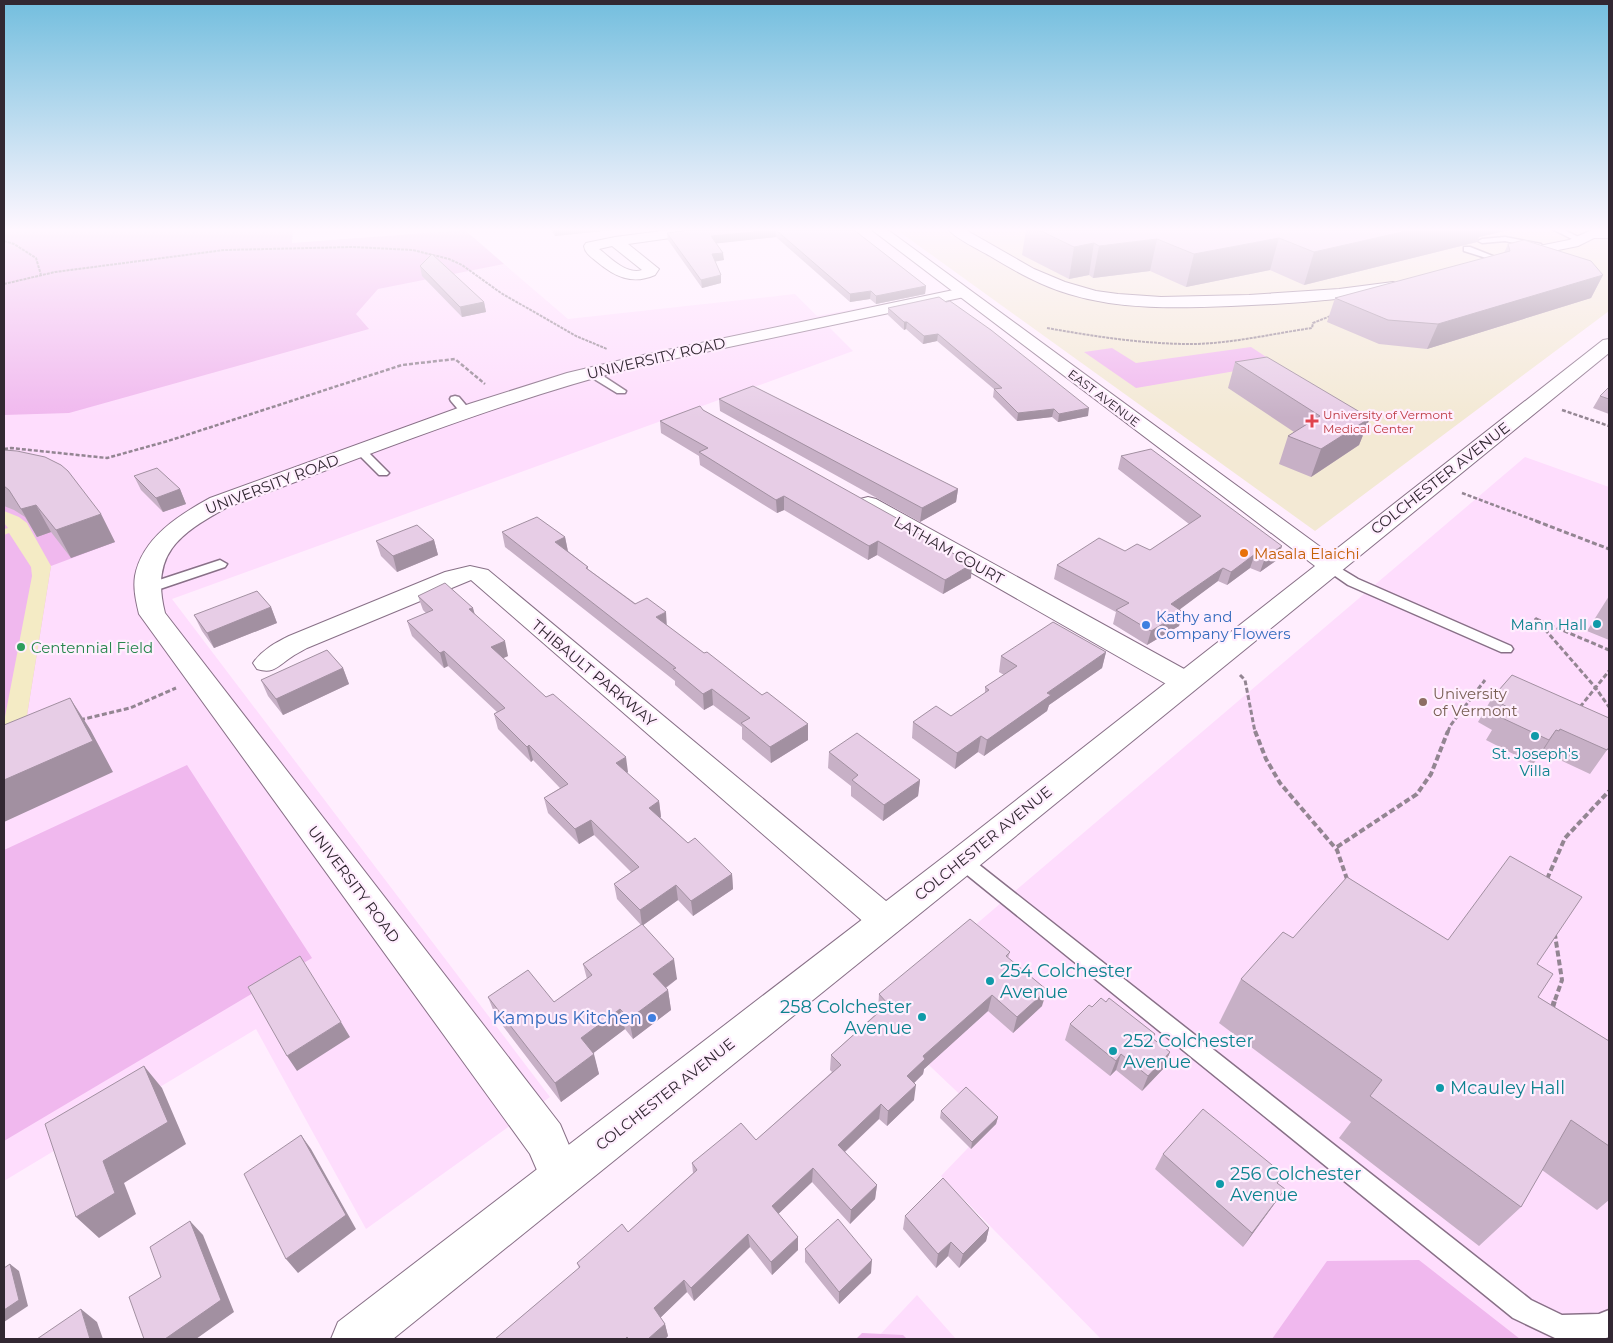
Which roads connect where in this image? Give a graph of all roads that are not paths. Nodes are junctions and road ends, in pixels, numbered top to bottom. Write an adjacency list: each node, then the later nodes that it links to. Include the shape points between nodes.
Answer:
1 (962, 293): 5 (street, UNIVERSITY ROAD); 11 (street, EAST AVENUE)
2 (1089, 293): 3 (street, via 1135,301 1177,302)
3 (1347, 293)
4 (1609, 344): 11 (street, COLCHESTER AVENUE)
5 (590, 372): 6 (lane); 7 (street, UNIVERSITY ROAD, via 503,399 461,406)
6 (621, 391)
7 (360, 450): 8 (lane); 12 (street, UNIVERSITY ROAD, via 238,494 197,514 164,541 147,572)
8 (383, 473)
9 (850, 494): 15 (street, LATHAM COURT)
10 (220, 564): 12 (lane)
11 (1330, 566): 13 (lane, via 1353,582); 15 (street, COLCHESTER AVENUE)
12 (146, 589): 18 (street, UNIVERSITY ROAD, via 152,614 545,1139)
13 (1506, 649)
14 (267, 663): 17 (street, THIBAULT PARKWAY, via 298,642 464,573 475,574)
15 (1184, 682): 16 (street, COLCHESTER AVENUE)
16 (962, 861): 17 (street, COLCHESTER AVENUE); 19 (lane, via 1522,1308 1561,1328 1601,1327)
17 (886, 921): 18 (street, COLCHESTER AVENUE)
18 (561, 1176): 20 (street, COLCHESTER AVENUE)
19 (1609, 1323)
20 (354, 1339)

